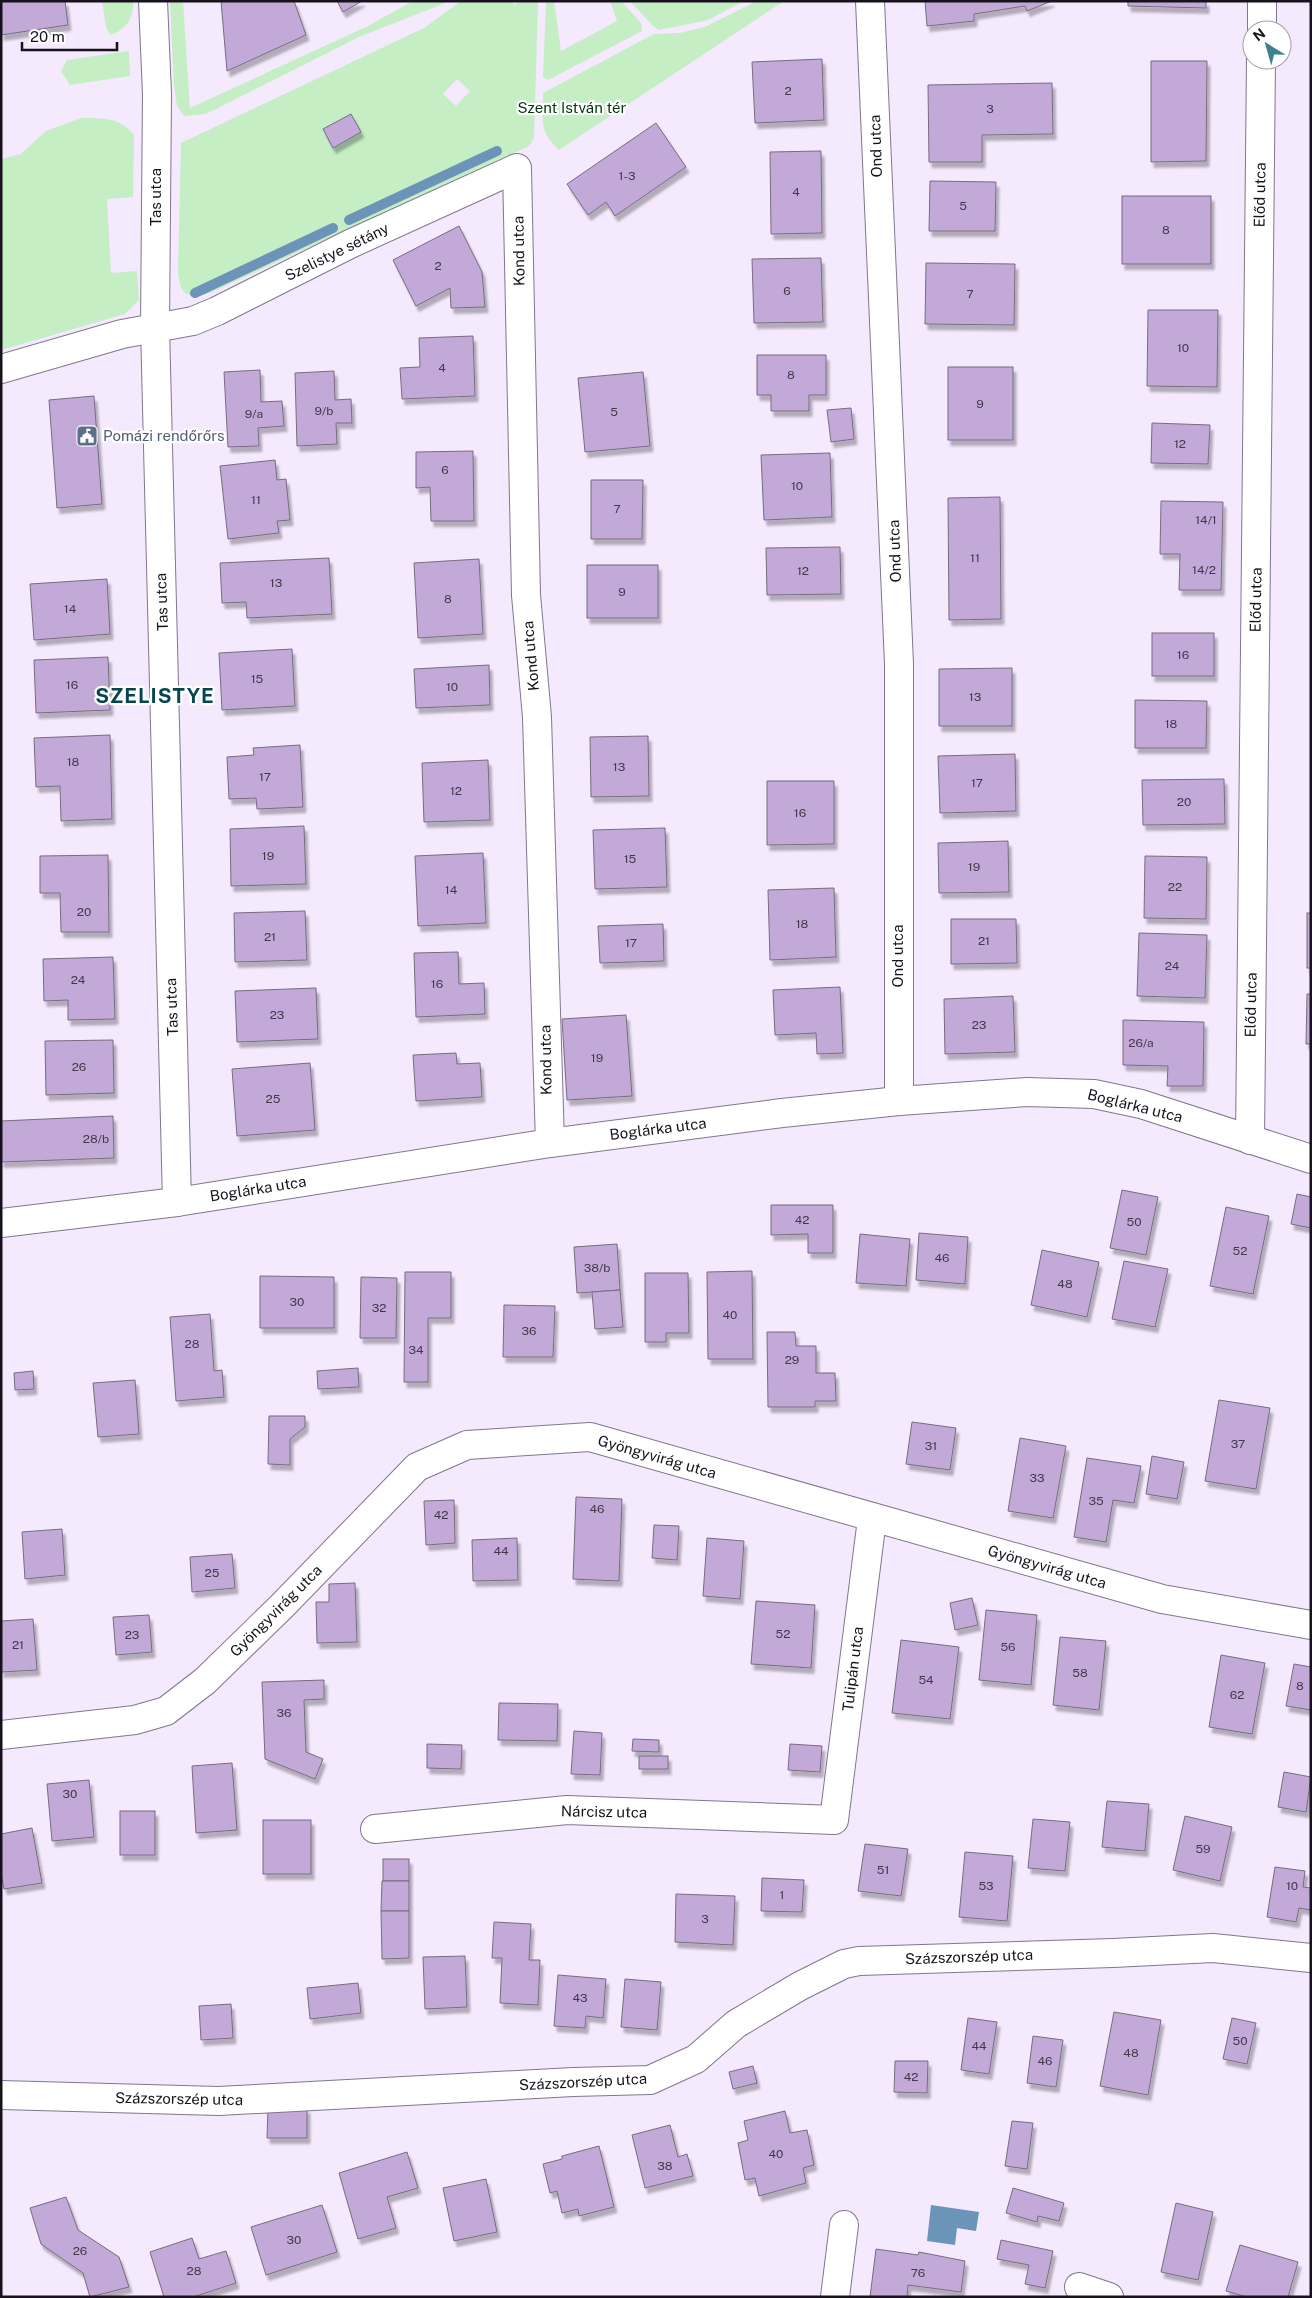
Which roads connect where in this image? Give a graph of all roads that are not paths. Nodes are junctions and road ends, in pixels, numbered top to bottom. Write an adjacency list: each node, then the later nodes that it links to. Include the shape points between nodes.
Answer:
1 (153, 1): 7 (street, Tas utca, via 157,94)
2 (870, 1): 9 (street, Ond utca, via 899,664)
3 (1262, 1): 4 (street)
4 (1262, 20)
5 (1261, 70): 10 (street, Előd utca)
6 (517, 168): 7 (street, Szelistye sétány, via 350,244 217,311 193,321); 11 (street, Kond utca, via 526,595 537,717)
7 (154, 327): 8 (street, Szelistye sétány); 13 (street, Tas utca)
8 (1, 369)
9 (899, 1101): 10 (street, Boglárka utca, via 1027,1092 1094,1094 1141,1104); 11 (street, Boglárka utca)
10 (1250, 1140): 12 (street, Boglárka utca)
11 (550, 1143): 13 (street, Boglárka utca)
12 (1311, 1159)
13 (178, 1202): 14 (street, Boglárka utca)
14 (1, 1222)
15 (872, 1519): 16 (street, Gyöngyvirág utca, via 1162,1599); 17 (street, Gyöngyvirág utca, via 590,1437 467,1445 417,1467 205,1681 166,1711 135,1720); 18 (street, Tulipán utca)
16 (1311, 1624)
17 (1, 1735)
18 (834, 1820): 19 (street, Nárcisz utca, via 567,1810)
19 (375, 1829)
20 (1311, 1958): 21 (street, Százszorszép utca, via 1213,1948 859,1961 844,1964 800,1986 736,2024 696,2059 650,2080 219,2101)
21 (1, 2095)
22 (844, 2225): 24 (street)
23 (1079, 2287): 25 (street)
24 (835, 2297)
25 (1109, 2297)

